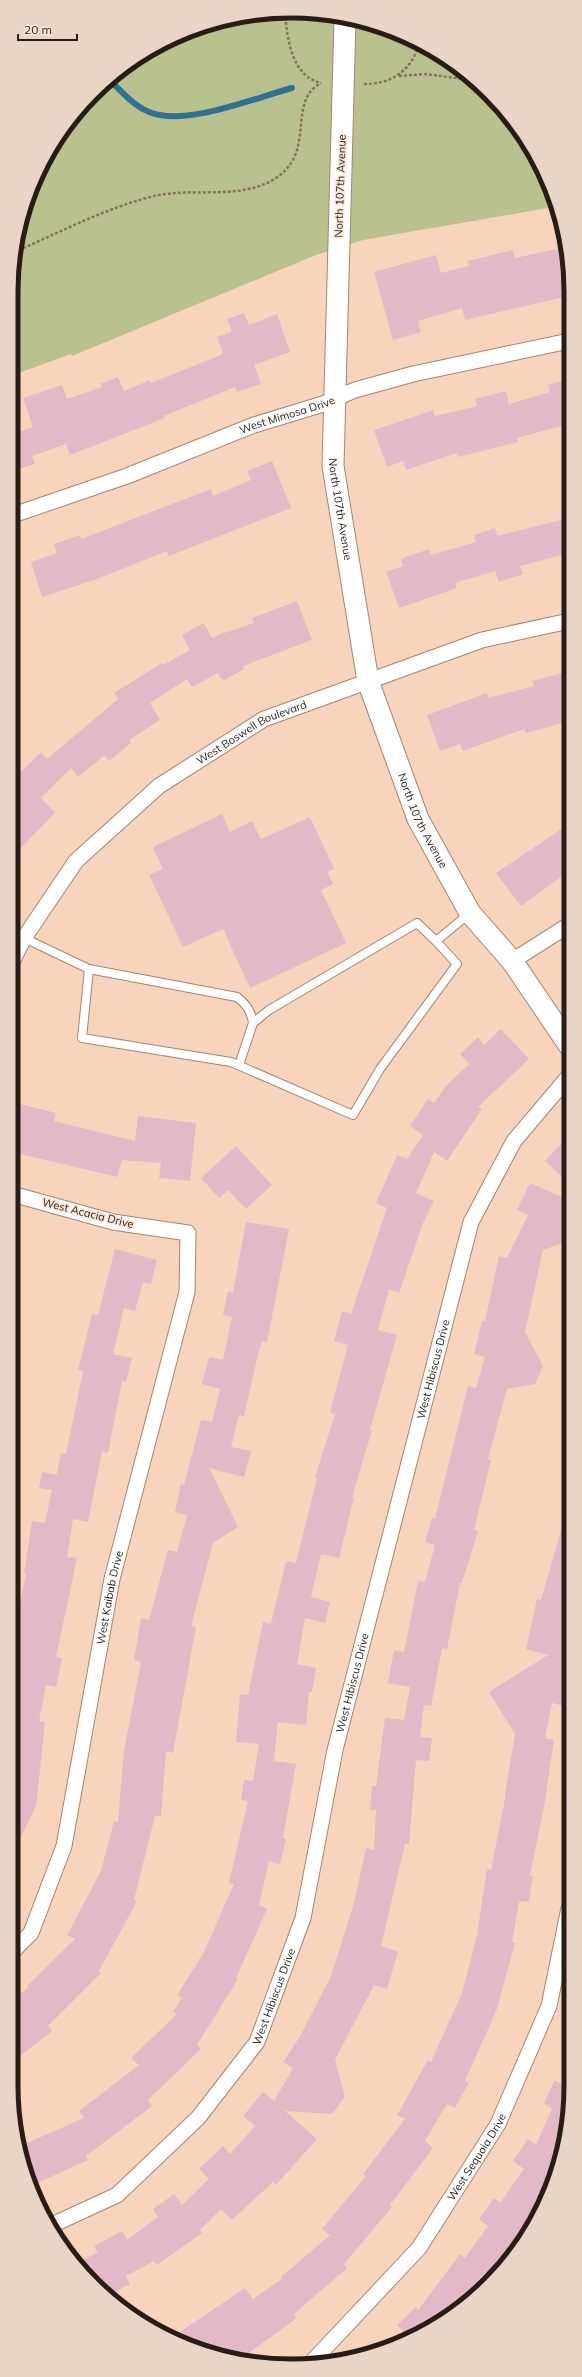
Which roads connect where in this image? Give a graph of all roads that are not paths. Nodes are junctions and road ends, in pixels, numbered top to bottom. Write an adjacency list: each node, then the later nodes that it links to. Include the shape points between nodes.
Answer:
1 (345, 23): 3 (street, North 107th Avenue)
2 (564, 342): 3 (street, West Mimosa Drive, via 413,374 355,390)
3 (333, 400): 4 (street, West Mimosa Drive, via 254,425 127,476); 6 (street, North 107th Avenue, via 333,466)
4 (18, 513)
5 (564, 622): 6 (street, West Boswell Boulevard, via 482,640)
6 (368, 681): 7 (street, North 107th Avenue, via 418,819); 10 (street, West Boswell Boulevard, via 264,719 159,786 76,861)
7 (470, 913): 9 (lane); 12 (street, North 107th Avenue)
8 (564, 928): 12 (street)
9 (436, 941): 14 (lane, via 417,923 285,1000); 16 (lane, via 457,964 380,1068 353,1115)
10 (18, 948)
11 (18, 949): 13 (lane)
12 (512, 961): 15 (street, North 107th Avenue)
13 (89, 969): 14 (lane, via 237,997 252,1013); 16 (lane, via 82,1038)
14 (253, 1023): 16 (lane)
15 (564, 1037)
16 (239, 1065)
17 (564, 1082): 22 (street, West Hibiscus Drive, via 514,1141 471,1222 335,1750 303,1918 257,2042 198,2118 117,2195)
18 (18, 1196): 19 (street, West Acacia Drive, via 113,1222)
19 (188, 1233): 21 (street, West Kaibab Drive, via 188,1292 112,1579 64,1846 31,1932)
20 (564, 1932): 23 (street, West Sequoia Drive, via 549,2006 498,2124 420,2248)
21 (18, 1946)
22 (55, 2223)
23 (316, 2358)

